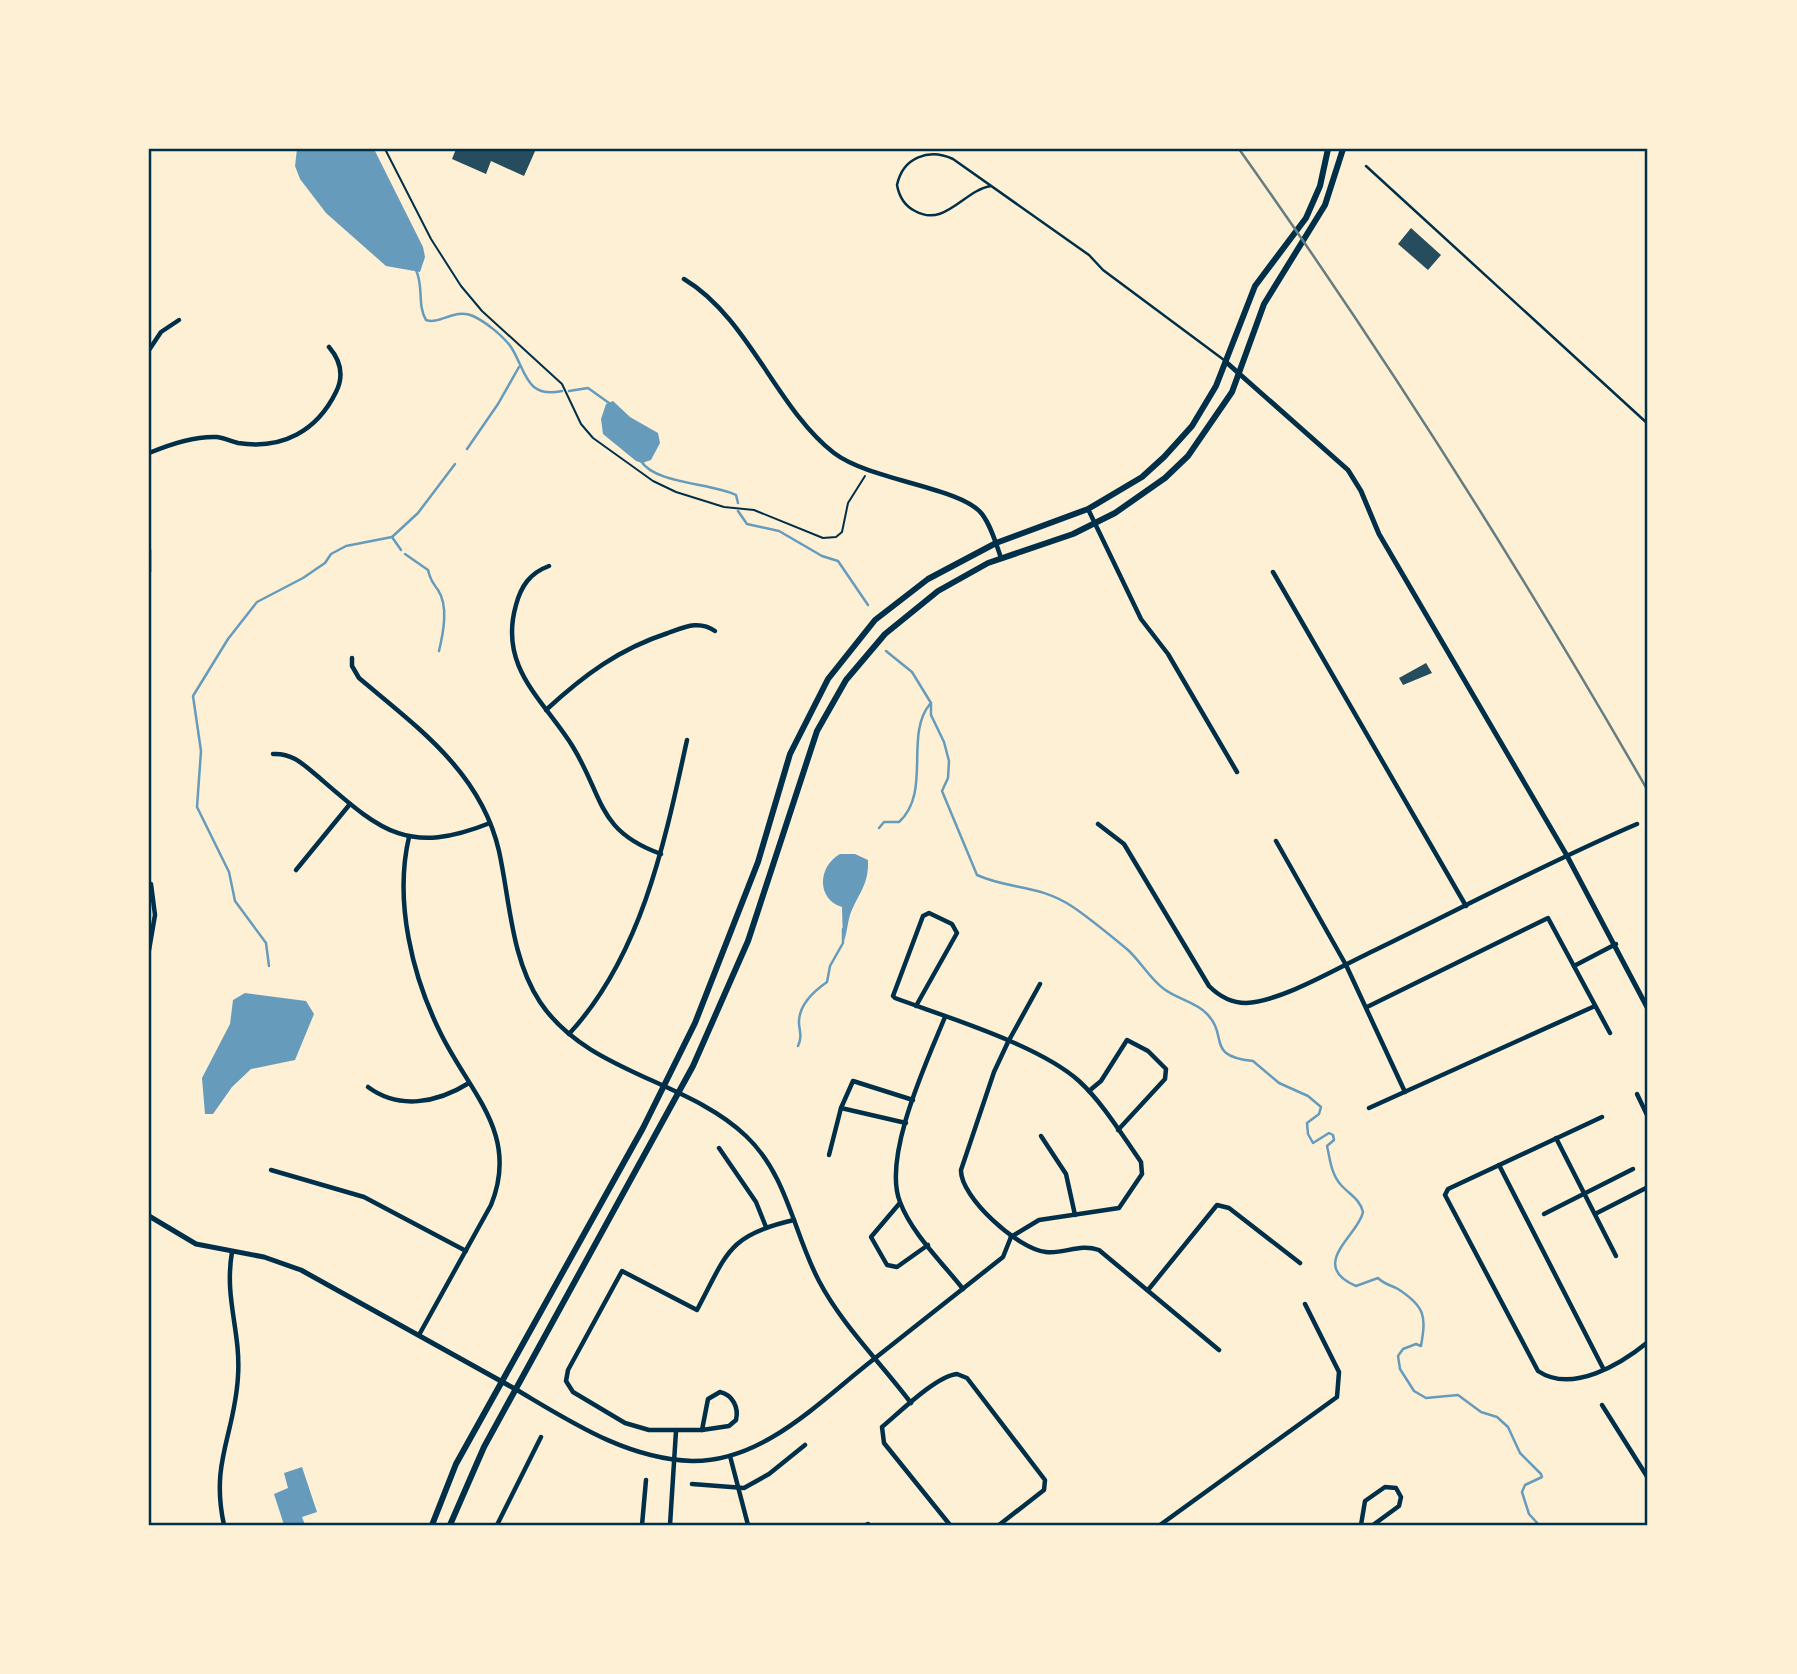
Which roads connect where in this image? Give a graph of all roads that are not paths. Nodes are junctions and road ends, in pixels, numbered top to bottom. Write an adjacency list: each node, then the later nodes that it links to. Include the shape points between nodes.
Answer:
1 (1328, 149): 9 (main road, via 1320,186 1306,218 1255,286)
2 (1343, 149): 10 (main road, via 1325,205 1270,293)
3 (1367, 166): 11 (lane)
4 (991, 186): 4 (lane, via 953,159 937,154 909,162 897,185 905,203 926,216 944,213 975,191); 9 (lane, via 1092,257)
5 (684, 279): 15 (street, via 718,305 834,452 867,472 969,503 984,516)
6 (179, 320): 8 (street, via 162,332)
7 (329, 347): 12 (street, via 341,370 338,388 326,412 302,433 273,444 217,437)
8 (149, 350)
9 (1226, 362): 10 (street); 13 (main road, via 1192,426 1164,457 1142,477)
10 (1239, 376): 14 (main road, via 1213,424 1188,456 1131,504); 34 (street, via 1355,479 1392,557)
11 (1648, 424)
12 (149, 453)
13 (1088, 509): 14 (street); 15 (main road)
14 (1095, 524): 17 (main road); 26 (street, via 1141,620 1160,642)
15 (996, 543): 17 (street); 53 (main road, via 928,579 891,606 857,641 818,694 790,754 736,922)
16 (149, 550): 19 (street)
17 (1001, 558): 56 (main road, via 938,590 907,614 860,662 833,701 803,767 748,941)
18 (549, 566): 23 (street, via 531,575 512,622 519,667)
19 (149, 572)
20 (1273, 572): 37 (street)
21 (715, 631): 23 (street, via 690,625 628,648 588,672)
22 (352, 658): 28 (street, via 359,678 450,758)
23 (546, 710): 33 (street, via 575,750 617,830)
24 (687, 740): 33 (street)
25 (273, 754): 27 (street, via 299,761)
26 (1237, 772)
27 (350, 804): 31 (street, via 385,828); 35 (street)
28 (491, 823): 31 (street, via 442,839); 49 (street, via 523,970 541,1003)
29 (1098, 824): 40 (street, via 1124,844 1218,995 1237,1002 1271,997)
30 (1637, 824): 34 (street)
31 (409, 837): 51 (street, via 403,880 414,958 429,1008)
32 (1276, 841): 40 (street)
33 (661, 854): 49 (street, via 618,961 593,1005)
34 (1566, 854): 37 (street); 38 (street)
35 (296, 870)
36 (151, 884): 39 (street, via 155,915)
37 (1466, 906): 40 (street)
38 (1616, 944): 41 (street); 46 (street)
39 (149, 950)
40 (1346, 965): 45 (street)
41 (1574, 966): 44 (street); 45 (street, via 1548,918)
42 (1041, 984): 50 (street)
43 (916, 1006): 43 (street, via 957,933 955,926 926,914 892,993); 47 (street)
44 (1595, 1006): 48 (street); 55 (street)
45 (1367, 1007): 55 (street)
46 (1648, 1009)
47 (945, 1017): 50 (street); 58 (street)
48 (1610, 1033)
49 (569, 1034): 53 (street)
50 (1008, 1042): 54 (street, via 1072,1075); 82 (street, via 979,1112 961,1176 993,1221)
51 (468, 1083): 52 (street, via 428,1101 398,1100); 84 (street, via 495,1128 500,1165 491,1205)
52 (368, 1087)
53 (664, 1087): 56 (street); 96 (main road)
54 (1089, 1091): 64 (street); 64 (street, via 1101,1081 1127,1040 1148,1051 1166,1069 1165,1079)
55 (1405, 1092): 60 (street)
56 (676, 1093): 80 (street, via 720,1115 759,1149 777,1176); 97 (main road)
57 (1637, 1094): 62 (street)
58 (913, 1100): 59 (street, via 857,1080 851,1083); 63 (street)
59 (841, 1108): 63 (street); 68 (street)
60 (1369, 1108)
61 (1602, 1117): 66 (street)
62 (1648, 1117)
63 (906, 1124): 75 (street, via 895,1166)
64 (1118, 1130): 78 (street, via 1141,1162 1142,1174 1119,1208)
65 (1041, 1136): 78 (street, via 1066,1174)
66 (1556, 1138): 69 (street); 73 (street)
67 (719, 1148): 81 (street, via 756,1202)
68 (829, 1155)
69 (1499, 1165): 95 (street); 95 (street, via 1448,1189 1445,1195 1534,1367 1555,1379 1573,1380)
70 (1633, 1169): 73 (street)
71 (271, 1170): 84 (street, via 364,1198)
72 (1647, 1188): 74 (street); 77 (street)
73 (1584, 1193): 76 (street); 77 (street)
74 (1648, 1196)
75 (900, 1203): 83 (street); 83 (street, via 871,1237 887,1265 897,1267)
76 (1544, 1214)
77 (1595, 1214): 86 (street)
78 (1075, 1215): 82 (street, via 1039,1220)
79 (149, 1216): 85 (street, via 196,1244)
80 (794, 1220): 81 (street); 94 (street, via 824,1290)
81 (766, 1227): 100 (street, via 743,1237 730,1250 697,1310 622,1271 568,1370 566,1381 573,1392 625,1423 649,1430)
82 (1011, 1237): 88 (street, via 1003,1257); 89 (street, via 1043,1252 1093,1248)
83 (928, 1245): 88 (street)
84 (466, 1251): 91 (street)
85 (232, 1252): 91 (street, via 301,1270); 110 (street, via 228,1287 239,1358 235,1401 219,1470)
86 (1616, 1256)
87 (1300, 1263): 89 (street, via 1229,1208 1217,1205)
88 (963, 1289): 94 (street)
89 (1148, 1290): 93 (street)
90 (1305, 1304): 119 (street, via 1339,1372 1337,1397)
91 (419, 1335): 96 (street)
92 (1648, 1342): 95 (street)
93 (1219, 1350)
94 (876, 1357): 98 (street); 104 (street, via 793,1423)
95 (1603, 1368)
96 (501, 1381): 97 (street); 111 (main road, via 456,1464)
97 (517, 1390): 105 (street, via 597,1436); 112 (main road, via 484,1447)
98 (911, 1403): 117 (street, via 882,1427 882,1439); 118 (street, via 947,1376 962,1375 1044,1477 1044,1490)
99 (1602, 1405): 106 (street)
100 (676, 1430): 101 (street); 105 (street)
101 (702, 1430): 101 (street, via 733,1423 737,1409 730,1396 720,1392 708,1399)
102 (541, 1437): 113 (street)
103 (806, 1445): 109 (street, via 753,1484)
104 (730, 1456): 105 (street); 109 (street)
105 (674, 1459): 115 (street)
106 (1648, 1478)
107 (646, 1480): 114 (street)
108 (692, 1484): 109 (street)
109 (737, 1487): 116 (street)
110 (224, 1525)
111 (432, 1525)
112 (450, 1525)
113 (497, 1525)
114 (642, 1525)
115 (670, 1525)
116 (748, 1525)
117 (950, 1525)
118 (999, 1525)
119 (1160, 1525)
120 (1361, 1525): 121 (street, via 1364,1502 1385,1487 1396,1488 1401,1496 1399,1506)
121 (1373, 1525)

